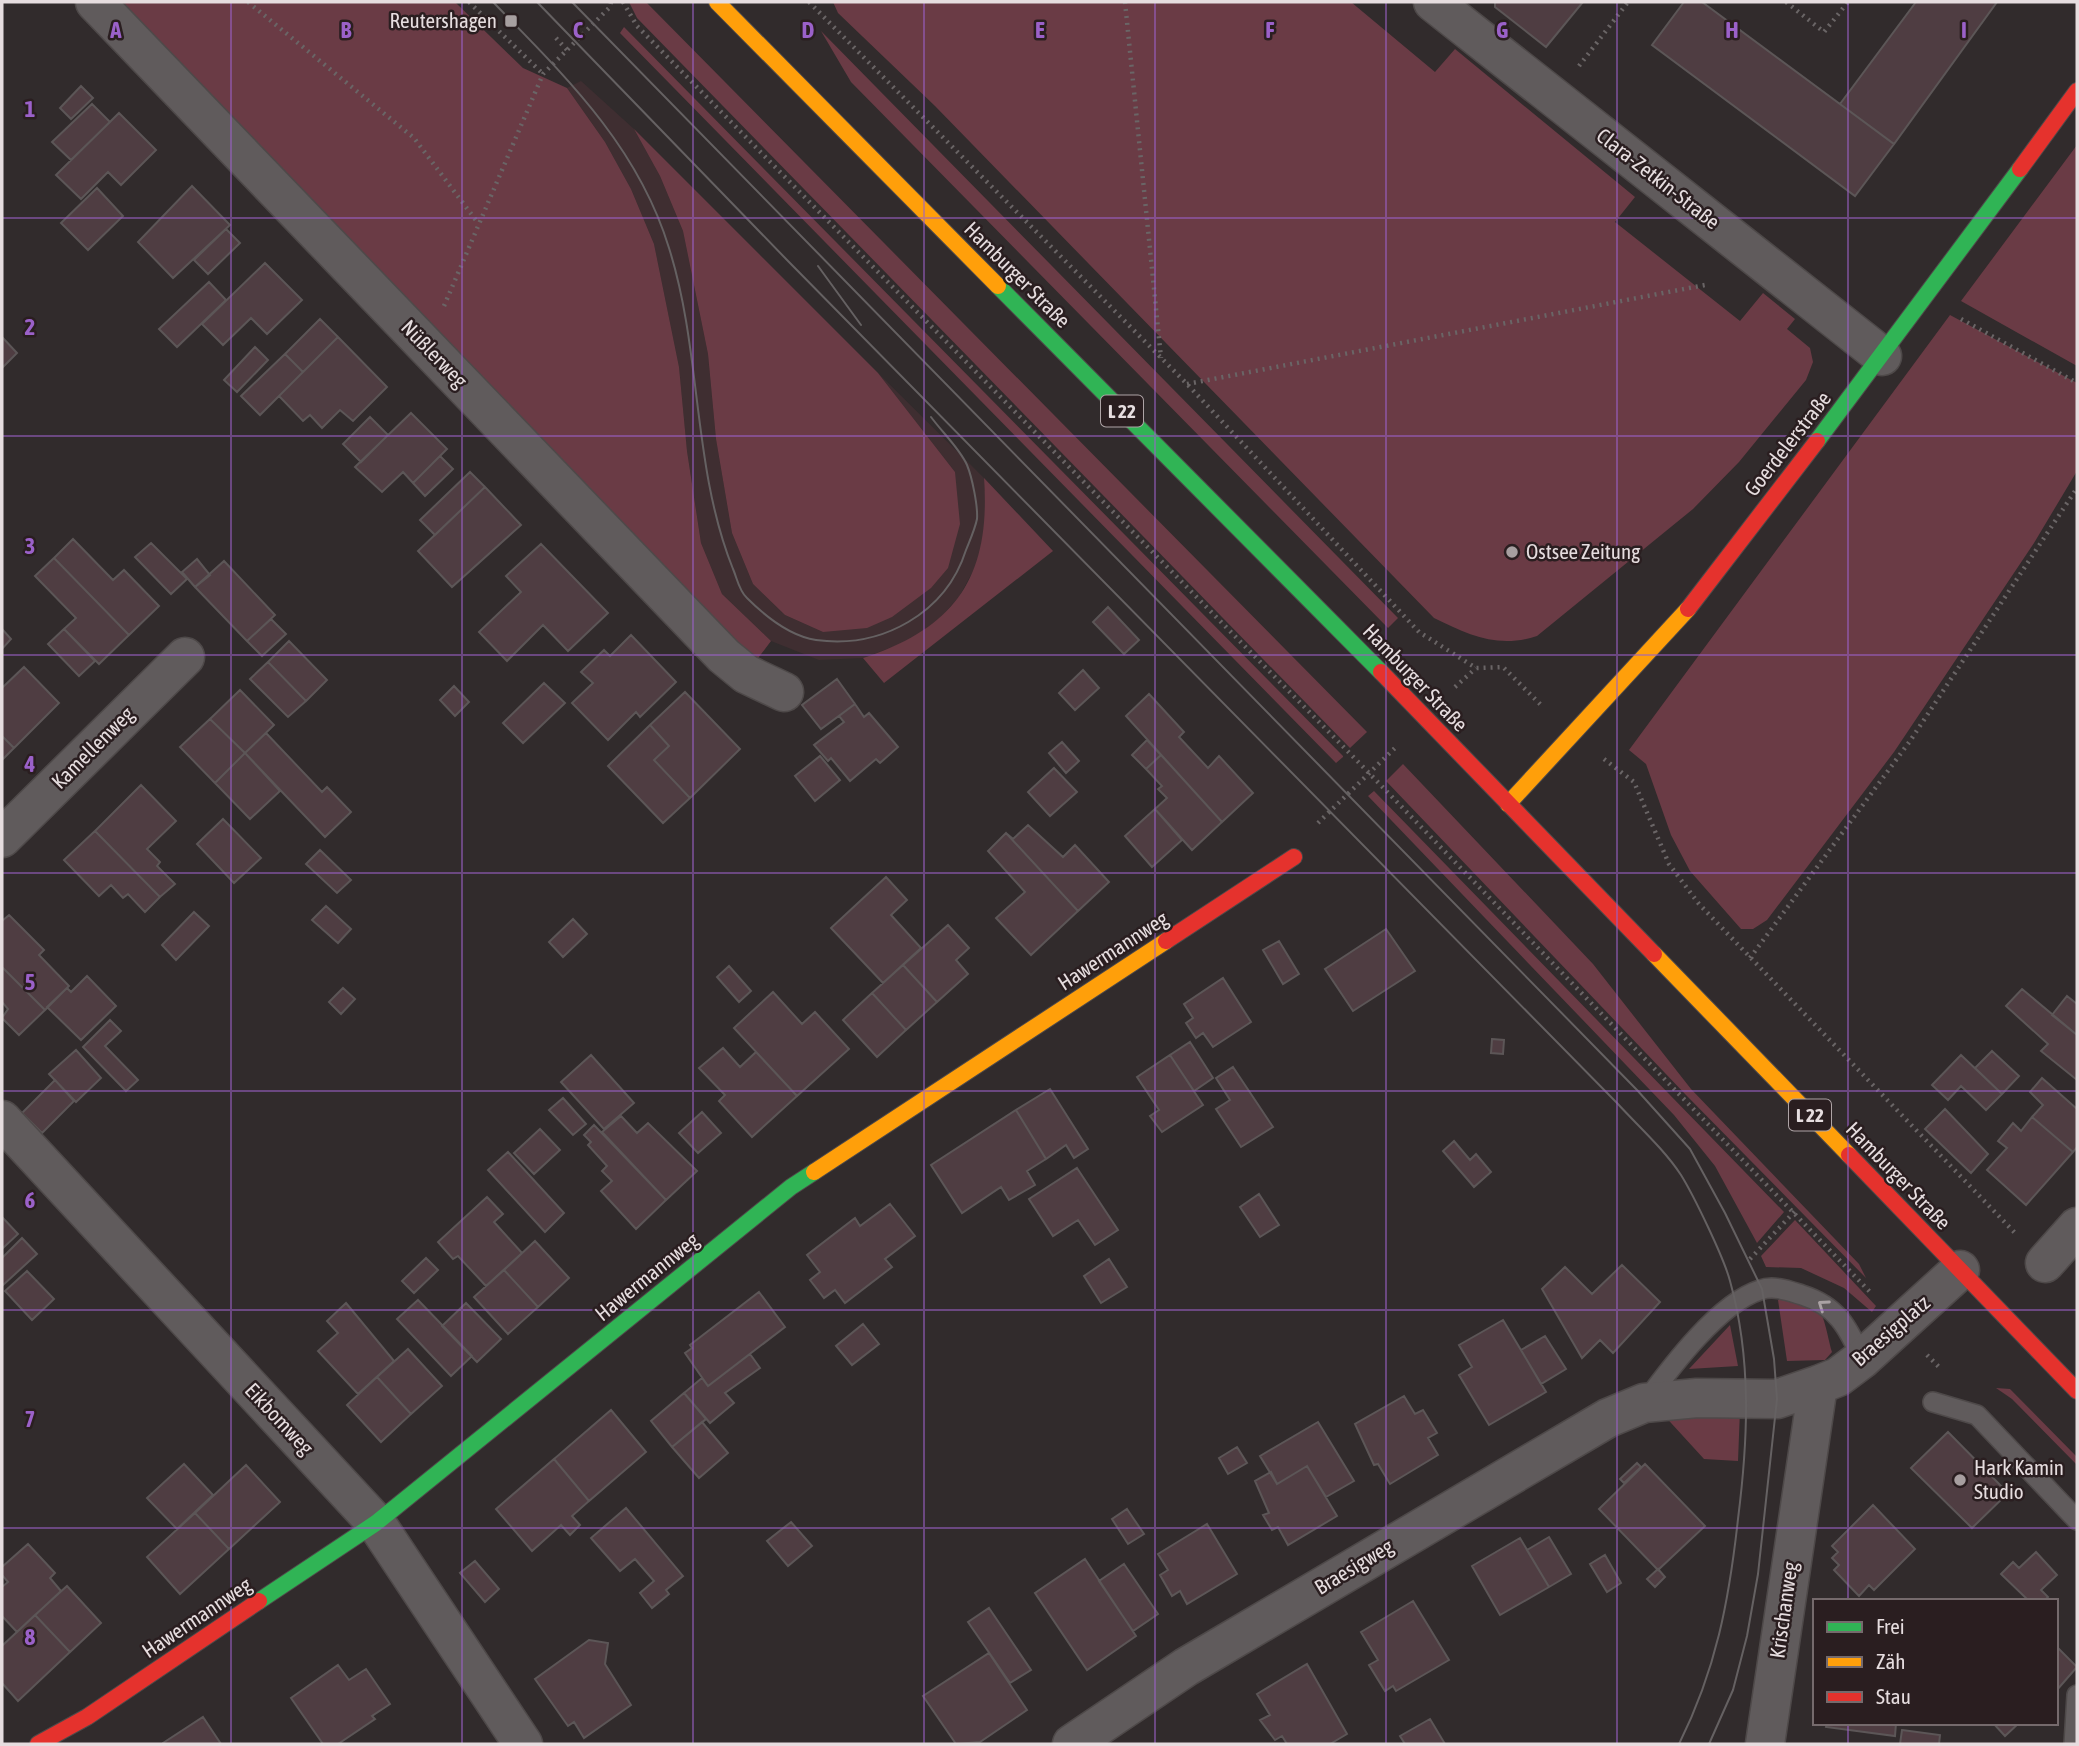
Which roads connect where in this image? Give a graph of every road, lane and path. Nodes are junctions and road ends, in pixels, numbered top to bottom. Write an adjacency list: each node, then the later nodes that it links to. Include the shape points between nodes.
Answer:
1 (94, 2): 22 (street, Nüßlerweg)
2 (248, 2): 19 (path, via 414,138)
3 (469, 2): 17 (path)
4 (603, 2): 12 (path)
5 (623, 2): 32 (path, via 637,26)
6 (809, 2): 24 (path)
7 (1125, 2): 24 (path)
8 (1433, 2): 23 (street, Clara-Zetkin-Straße)
9 (1628, 2): 16 (path)
10 (1786, 2): 11 (path, via 1824,32)
11 (1848, 2)
12 (610, 5): 15 (path)
13 (733, 8): 31 (street, Hamburger Straße / L 22)
14 (556, 38): 15 (path)
15 (567, 50): 17 (path)
16 (1574, 72)
17 (543, 74): 19 (path)
18 (2077, 91): 23 (street, Goerdelerstraße)
19 (478, 224): 22 (path)
20 (1704, 285): 26 (path)
21 (1976, 328): 25 (path)
22 (427, 347): 30 (street, Nüßlerweg, via 724,656 746,674)
23 (1882, 356): 34 (street, Goerdelerstraße, via 1690,606)
24 (1161, 359): 26 (path)
25 (2077, 383)
26 (1187, 384): 29 (path, via 1419,632 1476,668)
27 (2077, 488): 37 (path, via 1910,741)
28 (185, 657): 35 (street, Kamellenweg)
29 (1503, 667)
30 (784, 692)
31 (1423, 717): 32 (path); 34 (street, Hamburger Straße / L 22)
32 (1369, 773): 36 (path, via 1302,838); 42 (path)
33 (1634, 782): 37 (path, via 1669,864)
34 (1508, 804): 41 (street, Hamburger Straße / L 22)
35 (2, 838)
36 (1294, 857): 49 (street, Hawermannweg, via 791,1187)
37 (1750, 958): 40 (path)
38 (2, 1121): 49 (street, Eikbomweg)
39 (2077, 1227): 40 (street)
40 (2045, 1263)
41 (1959, 1270): 42 (street, Braesigplatz); 45 (street, Hamburger Straße / L 22)
42 (1900, 1324): 43 (street, Braesigplatz)
43 (1862, 1359): 44 (street, Braesigplatz); 47 (lane, one-way to 47, via 1847,1325 1818,1300 1783,1289 1762,1289 1736,1303 1679,1356)
44 (1818, 1385): 47 (street, Braesigplatz, via 1777,1399); 54 (street, Krischanweg)
45 (2077, 1391)
46 (1933, 1402): 48 (lane, via 1977,1415)
47 (1644, 1403): 53 (street, Braesigweg, via 1569,1440 1186,1667)
48 (2077, 1520)
49 (376, 1523): 51 (street, Hawermannweg, via 87,1717); 52 (street, Eikbomweg)
50 (2077, 1695): 55 (lane)
51 (38, 1744)
52 (523, 1744)
53 (1072, 1744)
54 (1765, 1744)
55 (2074, 1744)

